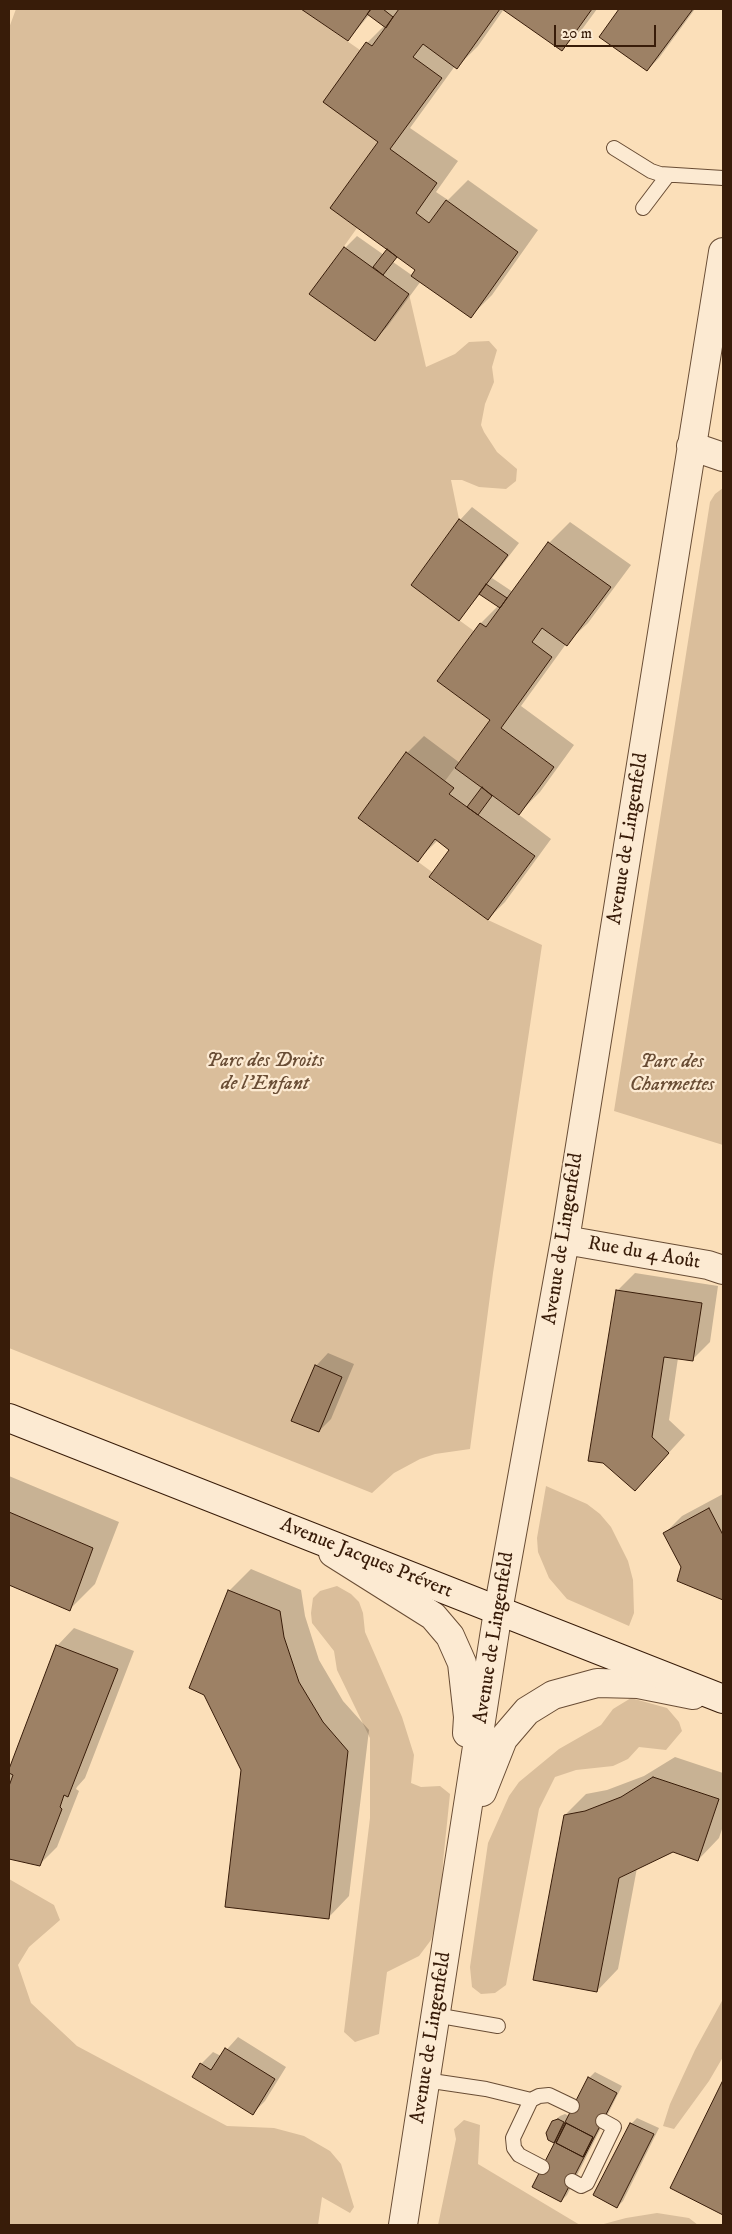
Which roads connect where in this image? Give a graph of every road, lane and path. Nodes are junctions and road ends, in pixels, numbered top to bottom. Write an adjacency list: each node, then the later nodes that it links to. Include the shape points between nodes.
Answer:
1 (614, 148): 2 (lane, via 651,171)
2 (668, 175): 3 (lane); 4 (lane)
3 (723, 178)
4 (642, 208)
5 (723, 252): 6 (street, Avenue de Lingenfeld)
6 (691, 446): 7 (street); 8 (street, Avenue de Lingenfeld)
7 (723, 456)
8 (565, 1240): 9 (street, Rue du 4 Août); 12 (street, Avenue de Lingenfeld)
9 (723, 1270)
10 (9, 1418): 11 (street, Avenue Jacques Prévert)
11 (292, 1529): 12 (street, Avenue Jacques Prévert); 14 (street, via 433,1616 450,1636 462,1662 468,1717)
12 (498, 1611): 13 (street, Avenue Jacques Prévert); 14 (street, Avenue de Lingenfeld)
13 (723, 1700): 14 (street, via 638,1684 597,1683 553,1695 527,1711 503,1739)
14 (463, 1842): 15 (street, Avenue de Lingenfeld)
15 (435, 2015): 16 (lane); 17 (street, Avenue de Lingenfeld)
16 (498, 2026)
17 (425, 2080): 18 (lane); 23 (street, Avenue de Lingenfeld)
18 (531, 2100): 19 (lane, via 549,2095); 21 (lane, via 513,2138 514,2148 519,2155)
19 (572, 2106)
20 (608, 2124): 22 (lane, via 587,2183 582,2186)
21 (542, 2167)
22 (572, 2181)
23 (403, 2225)

